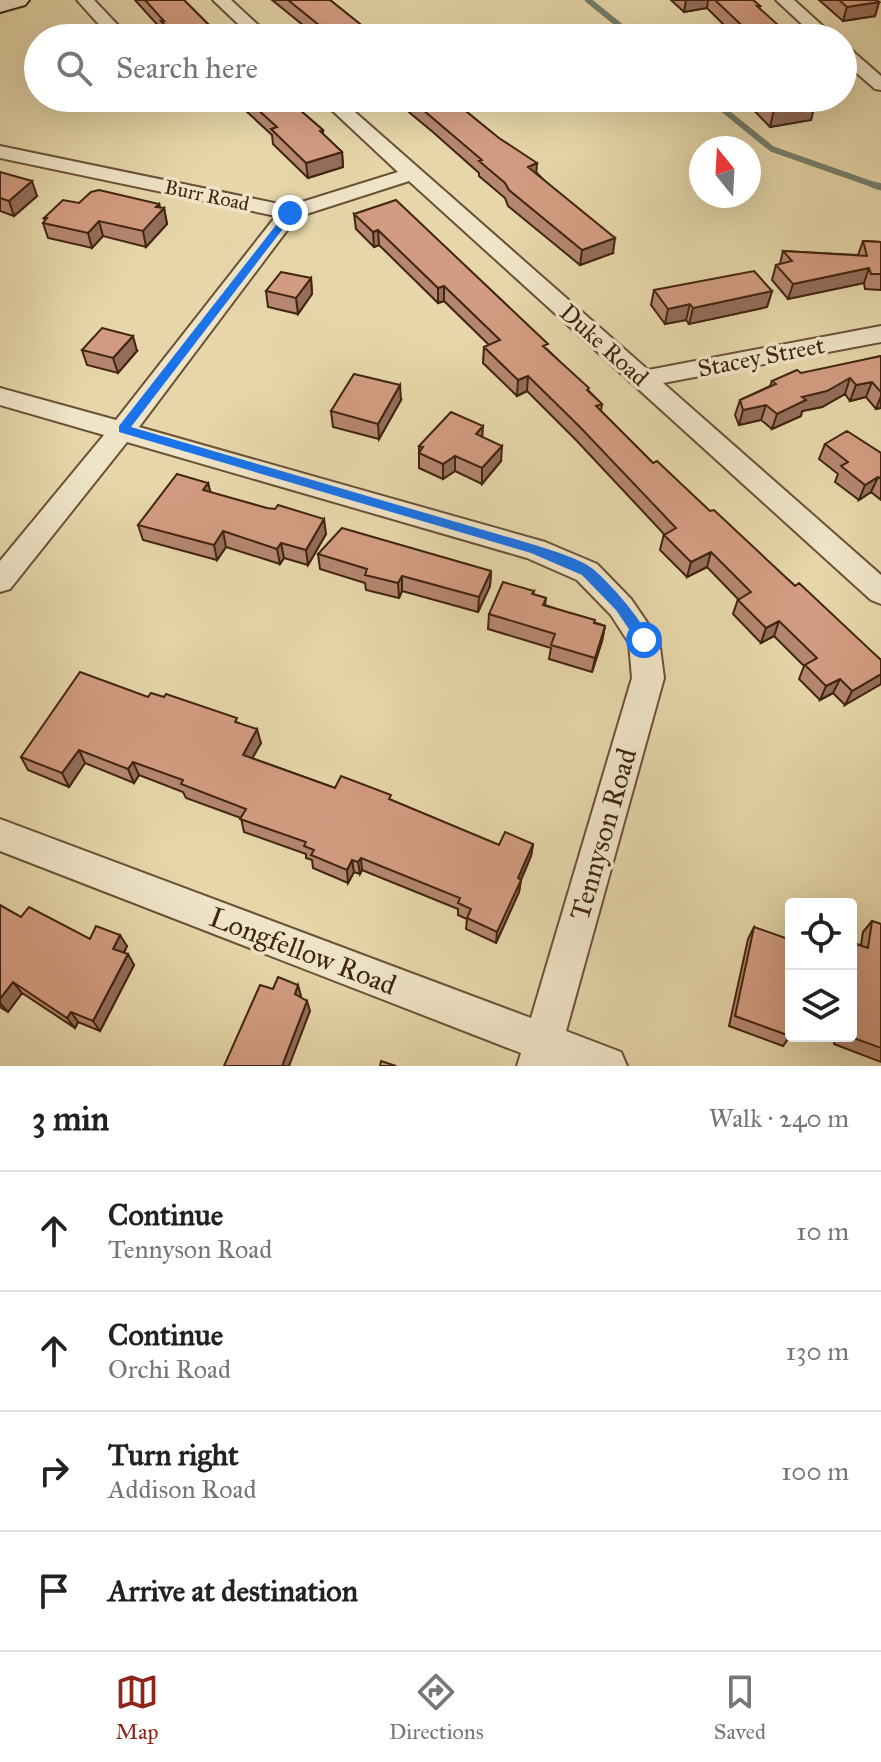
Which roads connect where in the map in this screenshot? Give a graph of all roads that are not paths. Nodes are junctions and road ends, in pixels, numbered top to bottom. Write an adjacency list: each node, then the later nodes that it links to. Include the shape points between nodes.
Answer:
1 (17, 0): 5 (street)
2 (85, 0): 6 (street)
3 (221, 0): 7 (street)
4 (784, 0): 8 (street)
5 (0, 5)
6 (108, 24)
7 (248, 24)
8 (811, 24)
9 (872, 68): 10 (street)
10 (881, 85)
11 (343, 112): 13 (street, Duke Road)
12 (0, 152): 14 (street, Burr Road)
13 (411, 174): 14 (street, Burr Road); 16 (street, Duke Road)
14 (290, 213): 18 (street)
15 (881, 334): 16 (street, Stacey Street)
16 (642, 379): 20 (street, Duke Road)
17 (0, 396): 18 (street, Tennyson Road)
18 (123, 429): 19 (street); 22 (street, Tennyson Road, via 535,550 587,572 644,640 648,678)
19 (0, 581)
20 (881, 592)
21 (0, 835): 22 (street, Longfellow Road)
22 (540, 1054): 23 (street, Longfellow Road)
23 (607, 1066)

